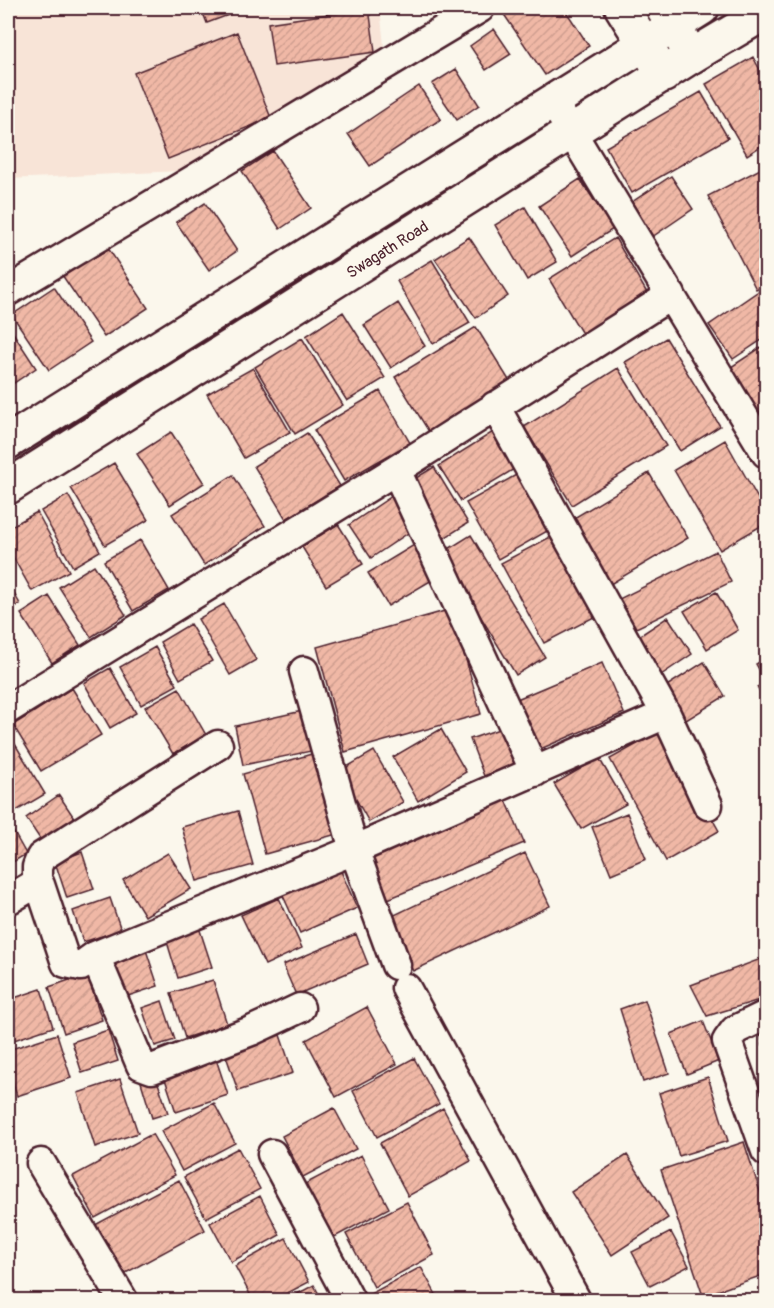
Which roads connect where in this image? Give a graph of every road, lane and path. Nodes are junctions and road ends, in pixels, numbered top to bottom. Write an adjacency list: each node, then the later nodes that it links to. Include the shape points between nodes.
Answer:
1 (480, 8): 11 (street)
2 (622, 8): 6 (main road)
3 (702, 8): 5 (main road)
4 (766, 12): 7 (main road, Swagath Road)
5 (668, 16): 6 (main road); 7 (main road)
6 (644, 43): 8 (main road); 9 (main road)
7 (692, 56): 8 (main road, Swagath Road)
8 (664, 75): 10 (main road, Swagath Road)
9 (552, 100): 10 (street); 15 (main road)
10 (573, 133): 12 (street); 17 (main road, Swagath Road)
11 (8, 291)
12 (671, 295): 13 (street); 14 (street)
13 (495, 406): 16 (street); 20 (street)
14 (762, 436)
15 (8, 442)
16 (396, 470): 19 (street); 22 (street)
17 (8, 487)
18 (304, 671): 24 (street)
19 (8, 709)
20 (666, 714): 22 (street); 23 (street)
21 (218, 745): 25 (street, via 41,857)
22 (535, 772): 24 (street)
23 (708, 805)
24 (354, 850): 27 (street); 35 (street, via 401,976)
25 (37, 884): 26 (street); 27 (street, via 66,963 81,966)
26 (8, 900)
27 (95, 956): 28 (street, via 141,1065 146,1068 251,1031)
28 (300, 1008)
29 (766, 1015): 30 (street, via 735,1030 727,1041)
30 (766, 1152)
31 (272, 1154): 34 (street)
32 (41, 1163): 33 (street)
33 (123, 1300)
34 (350, 1300)
35 (576, 1300)

